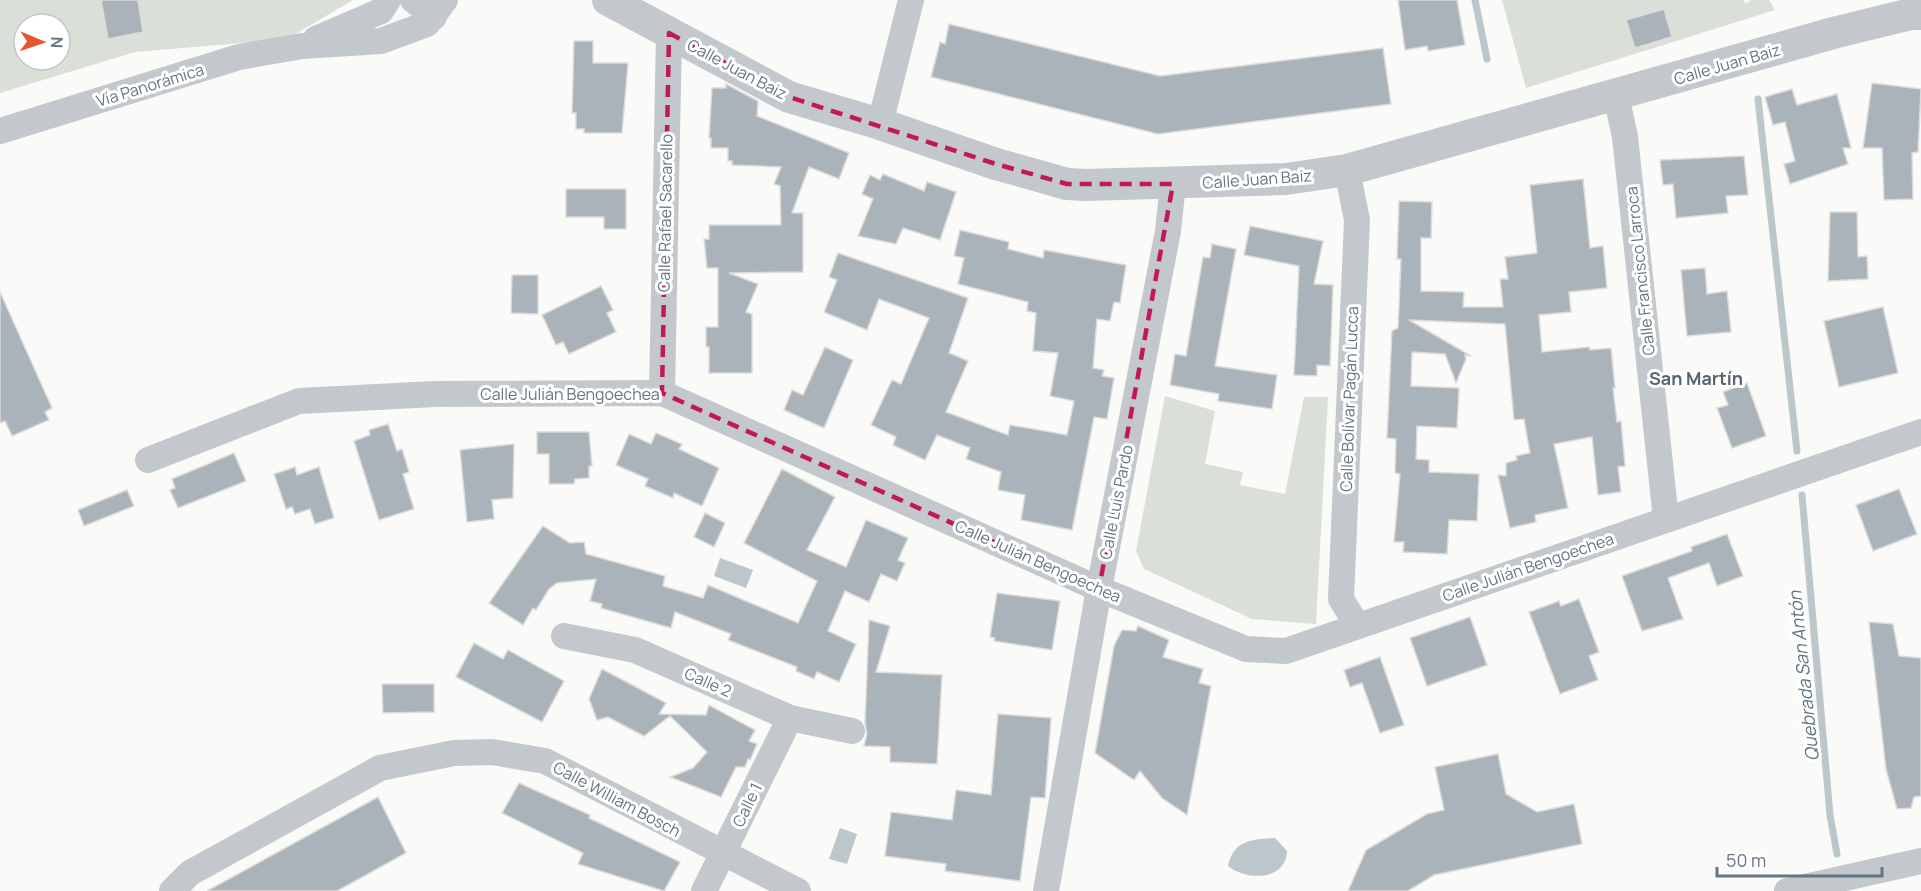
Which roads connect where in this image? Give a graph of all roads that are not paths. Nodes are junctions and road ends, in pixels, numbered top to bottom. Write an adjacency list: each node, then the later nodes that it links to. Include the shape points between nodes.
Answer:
1 (365, 0): 9 (street, via 321,23)
2 (388, 0): 9 (street, Vía Panorámica, via 381,11)
3 (413, 0): 6 (street)
4 (608, 0): 8 (street, Calle Juan Baiz)
5 (911, 0): 11 (street)
6 (439, 9): 9 (street, Vía Panorámica, via 427,24 381,41)
7 (1921, 14): 10 (street, Calle Juan Baiz, via 1837,32)
8 (669, 33): 11 (street, Calle Juan Baiz, via 789,97); 15 (street, Calle Rafael Sacarello)
9 (302, 46): 12 (street, Vía Panorámica, via 239,57)
10 (1616, 95): 13 (street, Calle Juan Baiz); 18 (street, Calle Francisco Larroca, via 1626,137)
11 (880, 124): 14 (street, Calle Juan Baiz, via 1067,184)
12 (0, 131)
13 (1347, 170): 14 (street, Calle Juan Baiz, via 1286,179); 20 (street, Calle Bolívar Pagán Lucca, via 1357,220 1341,599)
14 (1173, 184): 19 (street, Calle Luis Pardo, via 1168,231)
15 (662, 393): 17 (street, Calle Julián Bengoechea, via 435,394 299,401); 19 (street, Calle Julián Bengoechea)
16 (1921, 432): 18 (street, Calle Julián Bengoechea)
17 (148, 460)
18 (1666, 519): 20 (street, Calle Julián Bengoechea)
19 (1099, 589): 20 (street, Calle Julián Bengoechea, via 1246,649 1286,651); 29 (street, Calle Luis Pardo)
20 (1357, 625)
21 (564, 636): 22 (street, Calle 2, via 635,650)
22 (790, 718): 23 (street, Calle 2); 24 (street, Calle 1)
23 (852, 731)
24 (722, 854): 26 (street, Calle William Bosch, via 545,761 492,752 454,753 380,768 199,867); 27 (street, Calle 1); 28 (street, Calle William Bosch)
25 (1921, 861): 30 (street)
26 (172, 891)
27 (704, 891)
28 (798, 891)
29 (1046, 891)
30 (1787, 891)

